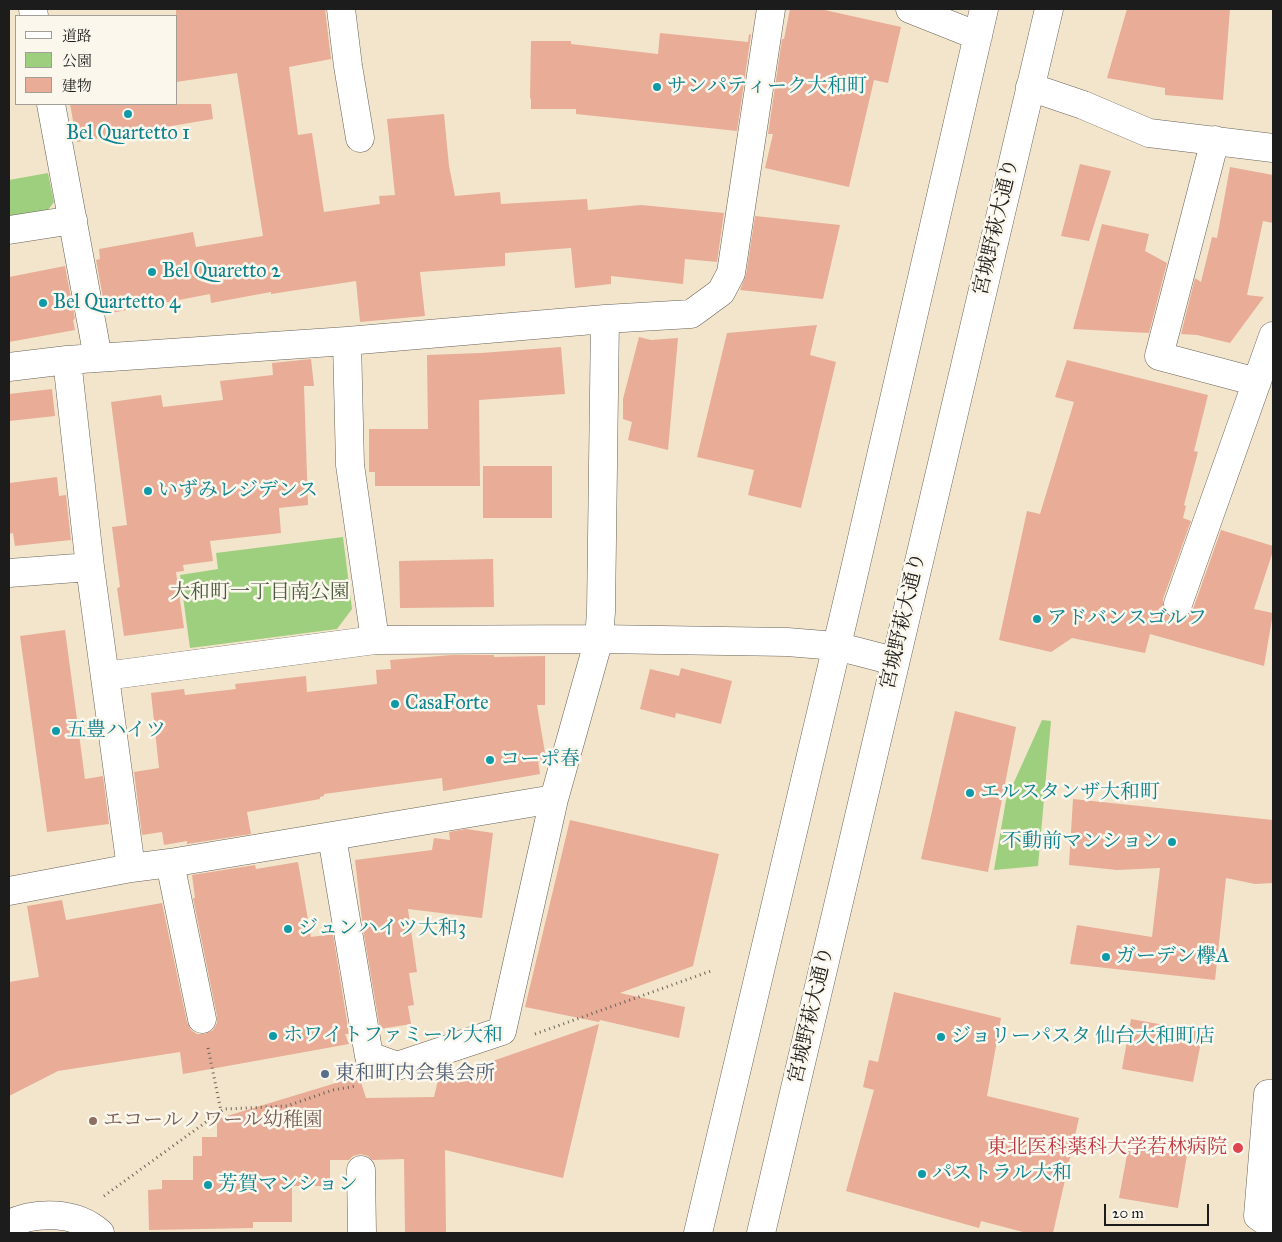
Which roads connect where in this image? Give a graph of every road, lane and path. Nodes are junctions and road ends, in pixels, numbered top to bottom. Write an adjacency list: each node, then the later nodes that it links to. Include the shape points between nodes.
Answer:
1 (341, 9): 9 (street)
2 (771, 9): 14 (street, via 731,273 721,292 691,314)
3 (910, 9): 6 (street)
4 (984, 9): 6 (street)
5 (1049, 9): 7 (street, 宮城野萩大通り)
6 (978, 36): 26 (street)
7 (1030, 87): 10 (street, via 1149,133); 27 (street, 宮城野萩大通り)
8 (51, 105): 12 (street)
9 (360, 138)
10 (1215, 140): 11 (street); 20 (street, via 1159,356)
11 (1273, 148)
12 (73, 220): 13 (street); 17 (street)
13 (9, 230)
14 (605, 319): 16 (street); 24 (street)
15 (1273, 336): 20 (street)
16 (347, 341): 17 (street); 25 (street, via 350,465)
17 (98, 358): 18 (street)
18 (68, 360): 19 (street); 21 (street)
19 (9, 366)
20 (1257, 382): 23 (street)
21 (90, 567): 22 (street); 28 (street)
22 (9, 573)
23 (1178, 604)
24 (599, 639): 25 (street); 26 (street, via 787,642); 29 (street)
25 (375, 640): 28 (street)
26 (836, 646): 27 (street); 46 (street)
27 (894, 661): 47 (street, 宮城野萩大通り)
28 (105, 676): 32 (street)
29 (554, 800): 30 (street); 36 (street)
30 (332, 837): 31 (street); 37 (street, via 369,1056)
31 (170, 864): 32 (street); 35 (street)
32 (131, 868): 33 (street)
33 (9, 889)
34 (711, 971): 36 (path, via 523,1039)
35 (202, 1019): 39 (path)
36 (502, 1031): 37 (street)
37 (397, 1066): 39 (path, via 365,1084 333,1090 287,1106 224,1109)
38 (1273, 1094): 43 (street, via 1268,1094 1258,1216)
39 (221, 1112): 41 (path)
40 (361, 1170): 45 (street)
41 (72, 1219): 42 (street, via 52,1214 22,1218); 44 (street)
42 (9, 1224)
43 (1273, 1226)
44 (100, 1233)
45 (362, 1233)
46 (698, 1233)
47 (761, 1233)

